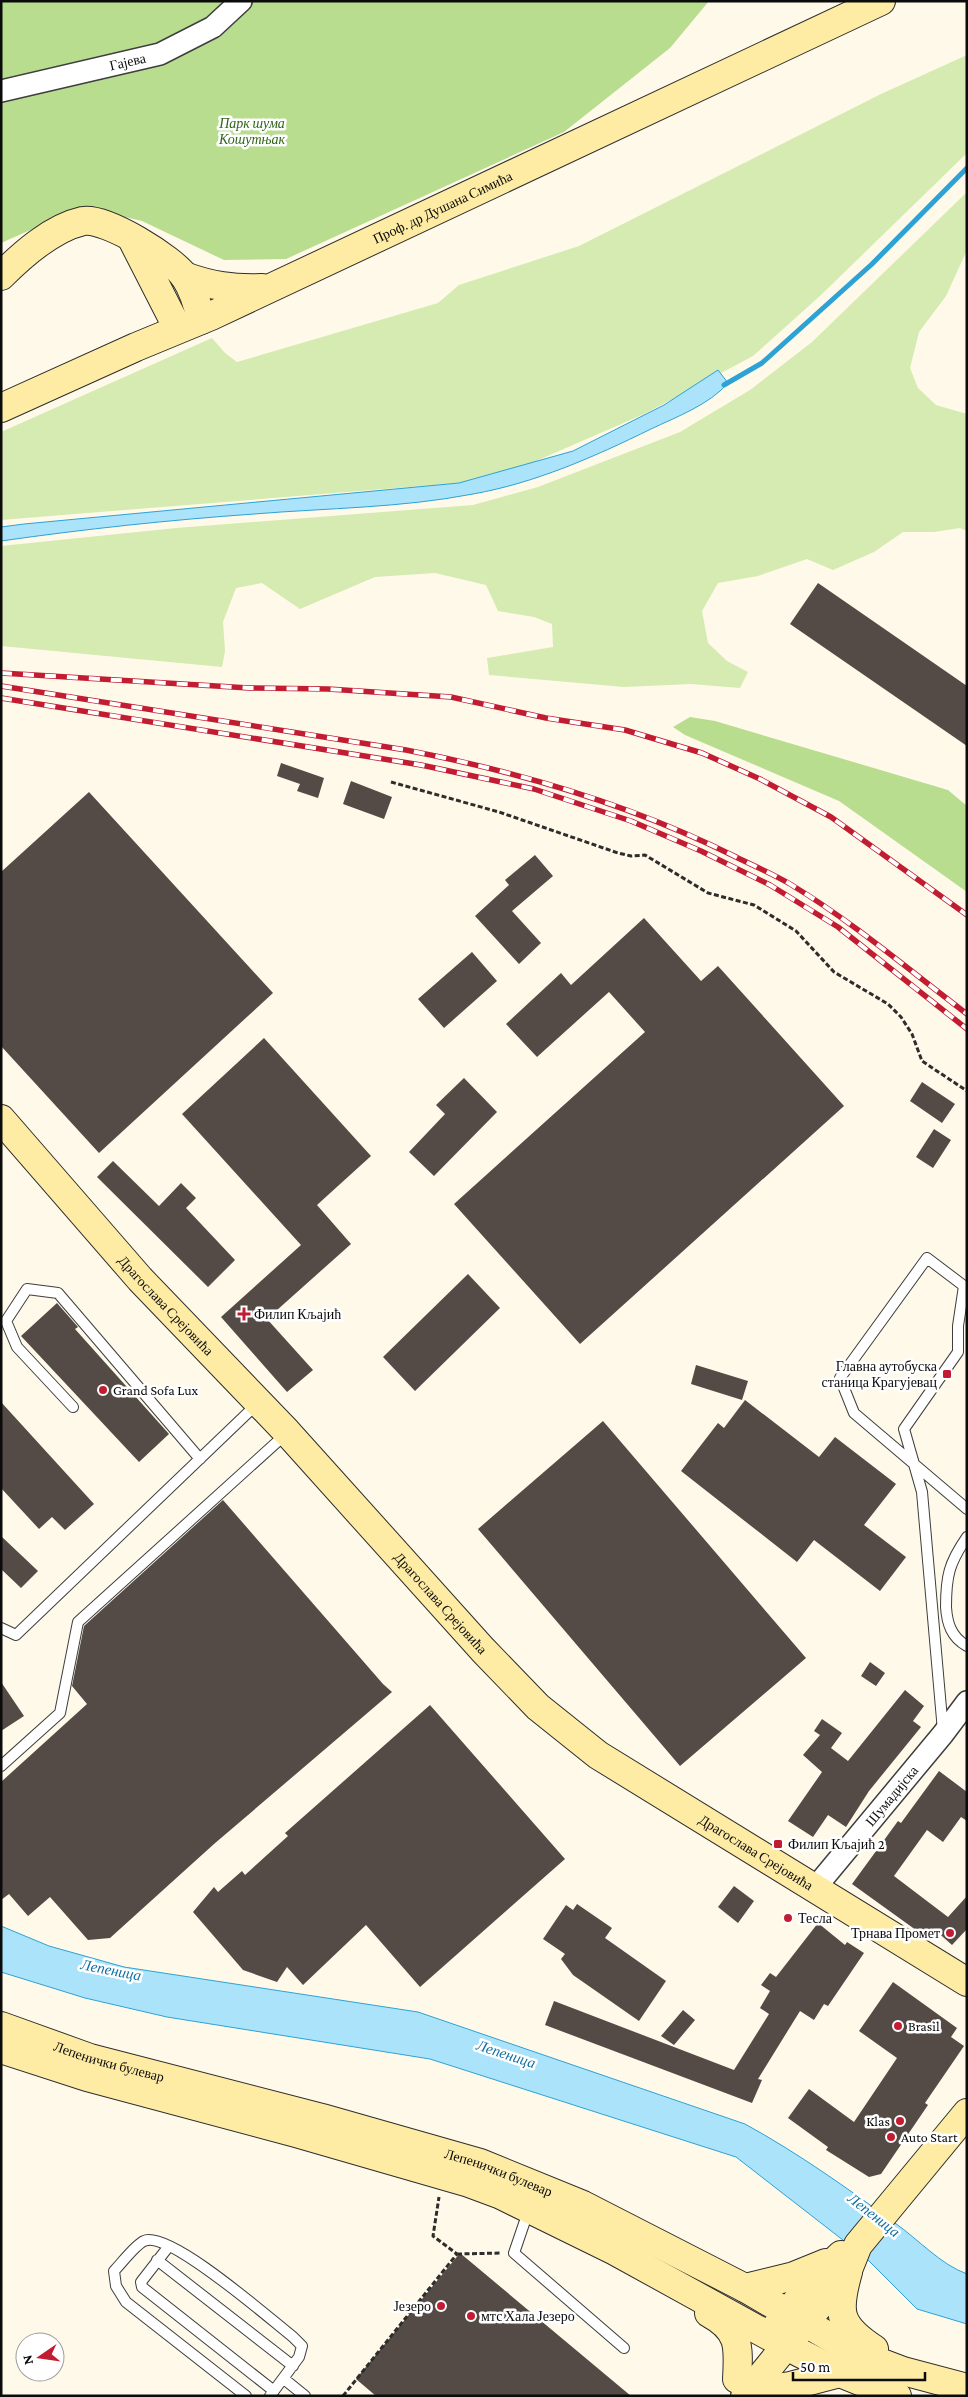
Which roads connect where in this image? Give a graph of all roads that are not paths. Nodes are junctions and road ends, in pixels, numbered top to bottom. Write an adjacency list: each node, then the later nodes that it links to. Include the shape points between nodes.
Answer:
1 (241, 1): 3 (street, Гајева, via 212,26 160,54)
2 (881, 1): 7 (main road, Проф. др Душана Симића)
3 (1, 90)
4 (132, 239): 5 (main road, via 118,229 85,221 42,239); 6 (main road, via 161,254); 8 (main road)
5 (1, 276)
6 (184, 276): 7 (main road, via 232,289); 8 (main road, via 197,300)
7 (268, 288): 8 (main road, Проф. др Душана Симића)
8 (190, 325): 9 (main road, Проф. др Душана Симића)
9 (1, 408)
10 (2, 1122): 11 (main road, Драгослава Срејовића, via 140,1279)
11 (259, 1402): 13 (main road, Драгослава Срејовића); 14 (lane)
12 (73, 1407): 14 (lane, via 17,1347 6,1321 26,1289 58,1293)
13 (287, 1432): 22 (lane, via 78,1622 60,1713); 23 (main road, Драгослава Срејовића, via 538,1707 598,1755)
14 (200, 1460): 18 (lane, via 16,1635)
15 (915, 1467): 15 (lane, via 904,1429 958,1352 964,1286 927,1258 840,1378 854,1413); 16 (lane); 21 (lane, via 922,1492)
16 (967, 1508)
17 (967, 1537): 19 (lane, via 950,1566 945,1595 946,1621 957,1638)
18 (1, 1628)
19 (967, 1646)
20 (967, 1702): 21 (street, Шумадијска)
21 (943, 1734): 23 (street, Шумадијска)
22 (1, 1766)
23 (815, 1888): 24 (main road, Драгослава Срејовића)
24 (967, 1982)
25 (1, 2026): 33 (main road, Лепенички булевар, via 90,2058 480,2163 583,2205)
26 (1, 2049): 28 (main road, Лепенички булевар, via 87,2077 466,2182)
27 (967, 2113): 30 (main road)
28 (530, 2207): 32 (main road, Лепенички булевар); 36 (lane, via 514,2253)
29 (170, 2246): 31 (lane); 37 (lane, via 186,2253 293,2337 302,2346); 44 (lane, via 157,2239 144,2241 114,2271 116,2286 126,2302)
30 (848, 2258): 33 (main road); 34 (main road); 40 (main road, via 840,2310 847,2326)
31 (157, 2260): 37 (lane); 43 (lane, via 141,2282 146,2292)
32 (676, 2283): 35 (main road, Лепенички булевар); 42 (main road, via 731,2330 737,2346)
33 (745, 2288): 34 (main road, Лепенички булевар)
34 (796, 2317): 35 (main road); 40 (main road, Лепенички булевар, via 861,2355)
35 (777, 2341): 38 (main road, Лепенички булевар); 42 (main road)
36 (624, 2348)
37 (292, 2366): 39 (lane)
38 (840, 2373): 40 (main road, Лепенички булевар); 42 (main road, via 790,2386)
39 (284, 2379): 43 (lane); 45 (lane)
40 (900, 2383): 41 (main road, Лепенички булевар)
41 (967, 2388)
42 (740, 2390)
43 (272, 2393)
44 (246, 2396)
45 (306, 2396)

